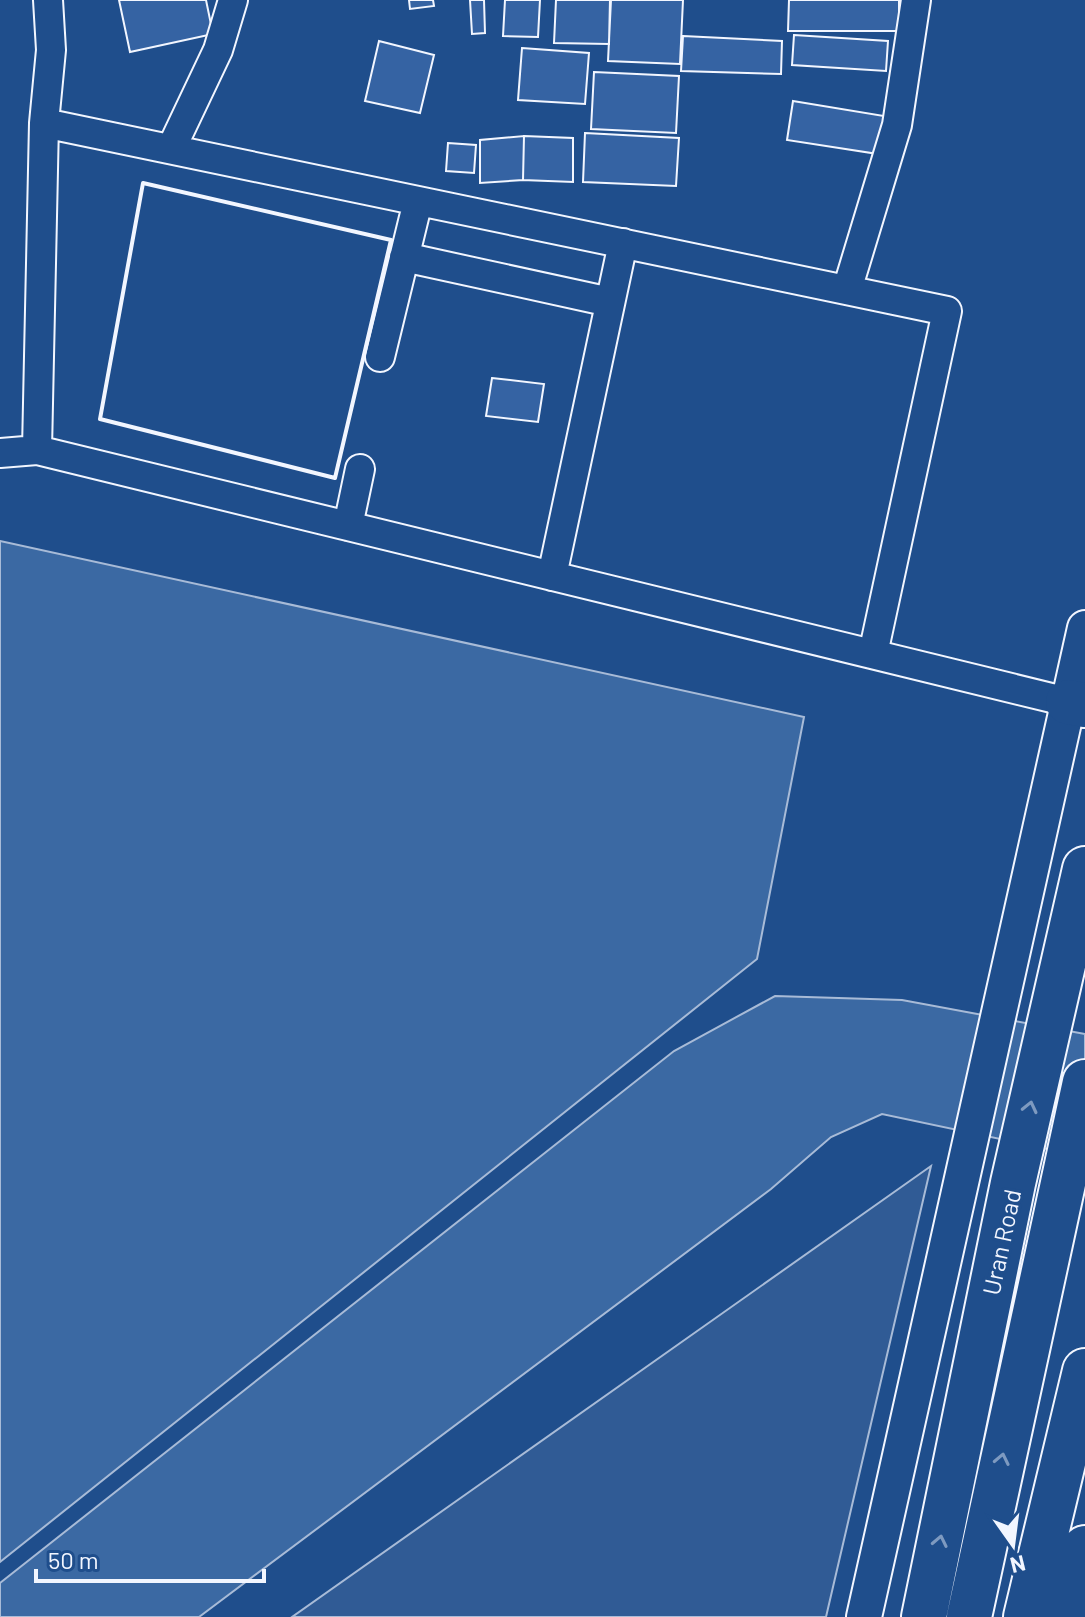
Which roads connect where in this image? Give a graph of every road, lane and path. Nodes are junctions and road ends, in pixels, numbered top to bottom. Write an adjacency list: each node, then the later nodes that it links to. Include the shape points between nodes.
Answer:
1 (48, 0): 4 (street, via 51,50)
2 (233, 0): 5 (street, via 218,50)
3 (916, 0): 9 (street, via 897,125)
4 (44, 123): 5 (street); 12 (street)
5 (171, 149): 6 (street)
6 (418, 201): 7 (street); 8 (street)
7 (623, 243): 9 (street); 10 (street)
8 (404, 257): 10 (street); 11 (street)
9 (847, 290): 18 (street, via 947,311)
10 (610, 302): 16 (street)
11 (380, 357)
12 (37, 450): 13 (street); 15 (street)
13 (0, 453)
14 (360, 469): 15 (street)
15 (348, 526): 16 (street)
16 (552, 576): 18 (street)
17 (1085, 628): 19 (street)
18 (873, 654): 19 (street)
19 (1076, 704): 24 (street, via 1007,977)
20 (1085, 869): 25 (highway, Uran Road, one-way to 20, via 1013,1183)
21 (1085, 1082): 26 (highway, Uran Road, one-way to 21)
22 (1085, 1371): 27 (highway)
23 (1085, 1548): 28 (highway)
24 (864, 1617)
25 (924, 1617)
26 (969, 1617)
27 (1026, 1617)
28 (1067, 1617)

